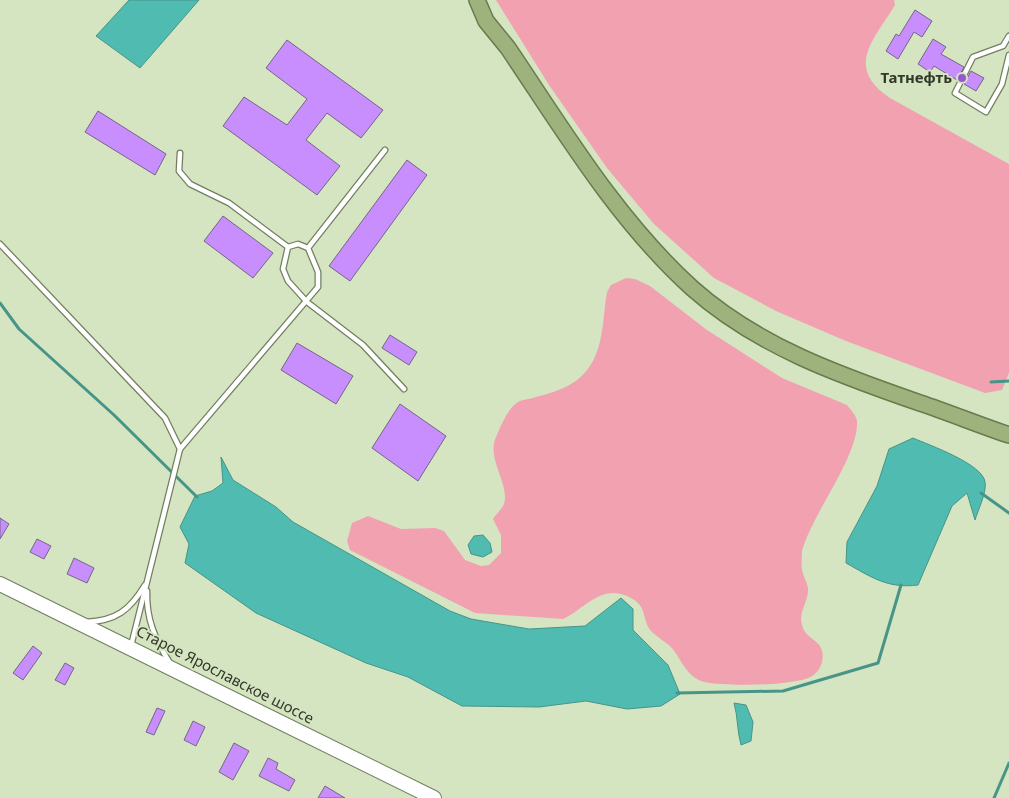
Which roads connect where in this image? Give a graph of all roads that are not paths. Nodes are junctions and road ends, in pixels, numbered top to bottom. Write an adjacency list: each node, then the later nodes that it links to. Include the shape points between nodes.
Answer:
1 (477, 0): 4 (highway, via 486,21)
2 (488, 0): 4 (highway)
3 (1009, 36): 5 (lane, via 1003,46 973,58 955,93 986,112 1002,84)
4 (508, 48): 13 (highway, via 627,219 699,293 743,326 800,357)
5 (1009, 55)
6 (385, 150): 10 (lane)
7 (180, 153): 9 (lane, via 179,171 190,184 229,202)
8 (0, 244): 14 (lane, via 165,418)
9 (288, 247): 10 (lane, via 298,244); 11 (lane, via 283,269 288,281)
10 (308, 248): 11 (lane, via 318,272 318,287)
11 (307, 302): 12 (lane, via 363,345); 14 (lane)
12 (404, 389)
13 (1009, 435)
14 (180, 449): 15 (lane)
15 (148, 579): 17 (lane, via 130,607 114,617); 18 (lane); 19 (lane, via 149,622 159,647)
16 (0, 584): 17 (main road, Старое Ярославское шоссе)
17 (80, 622): 18 (main road, Старое Ярославское шоссе)
18 (131, 646): 19 (main road, Старое Ярославское шоссе)
19 (173, 667): 20 (main road, Старое Ярославское шоссе)
20 (434, 798)

